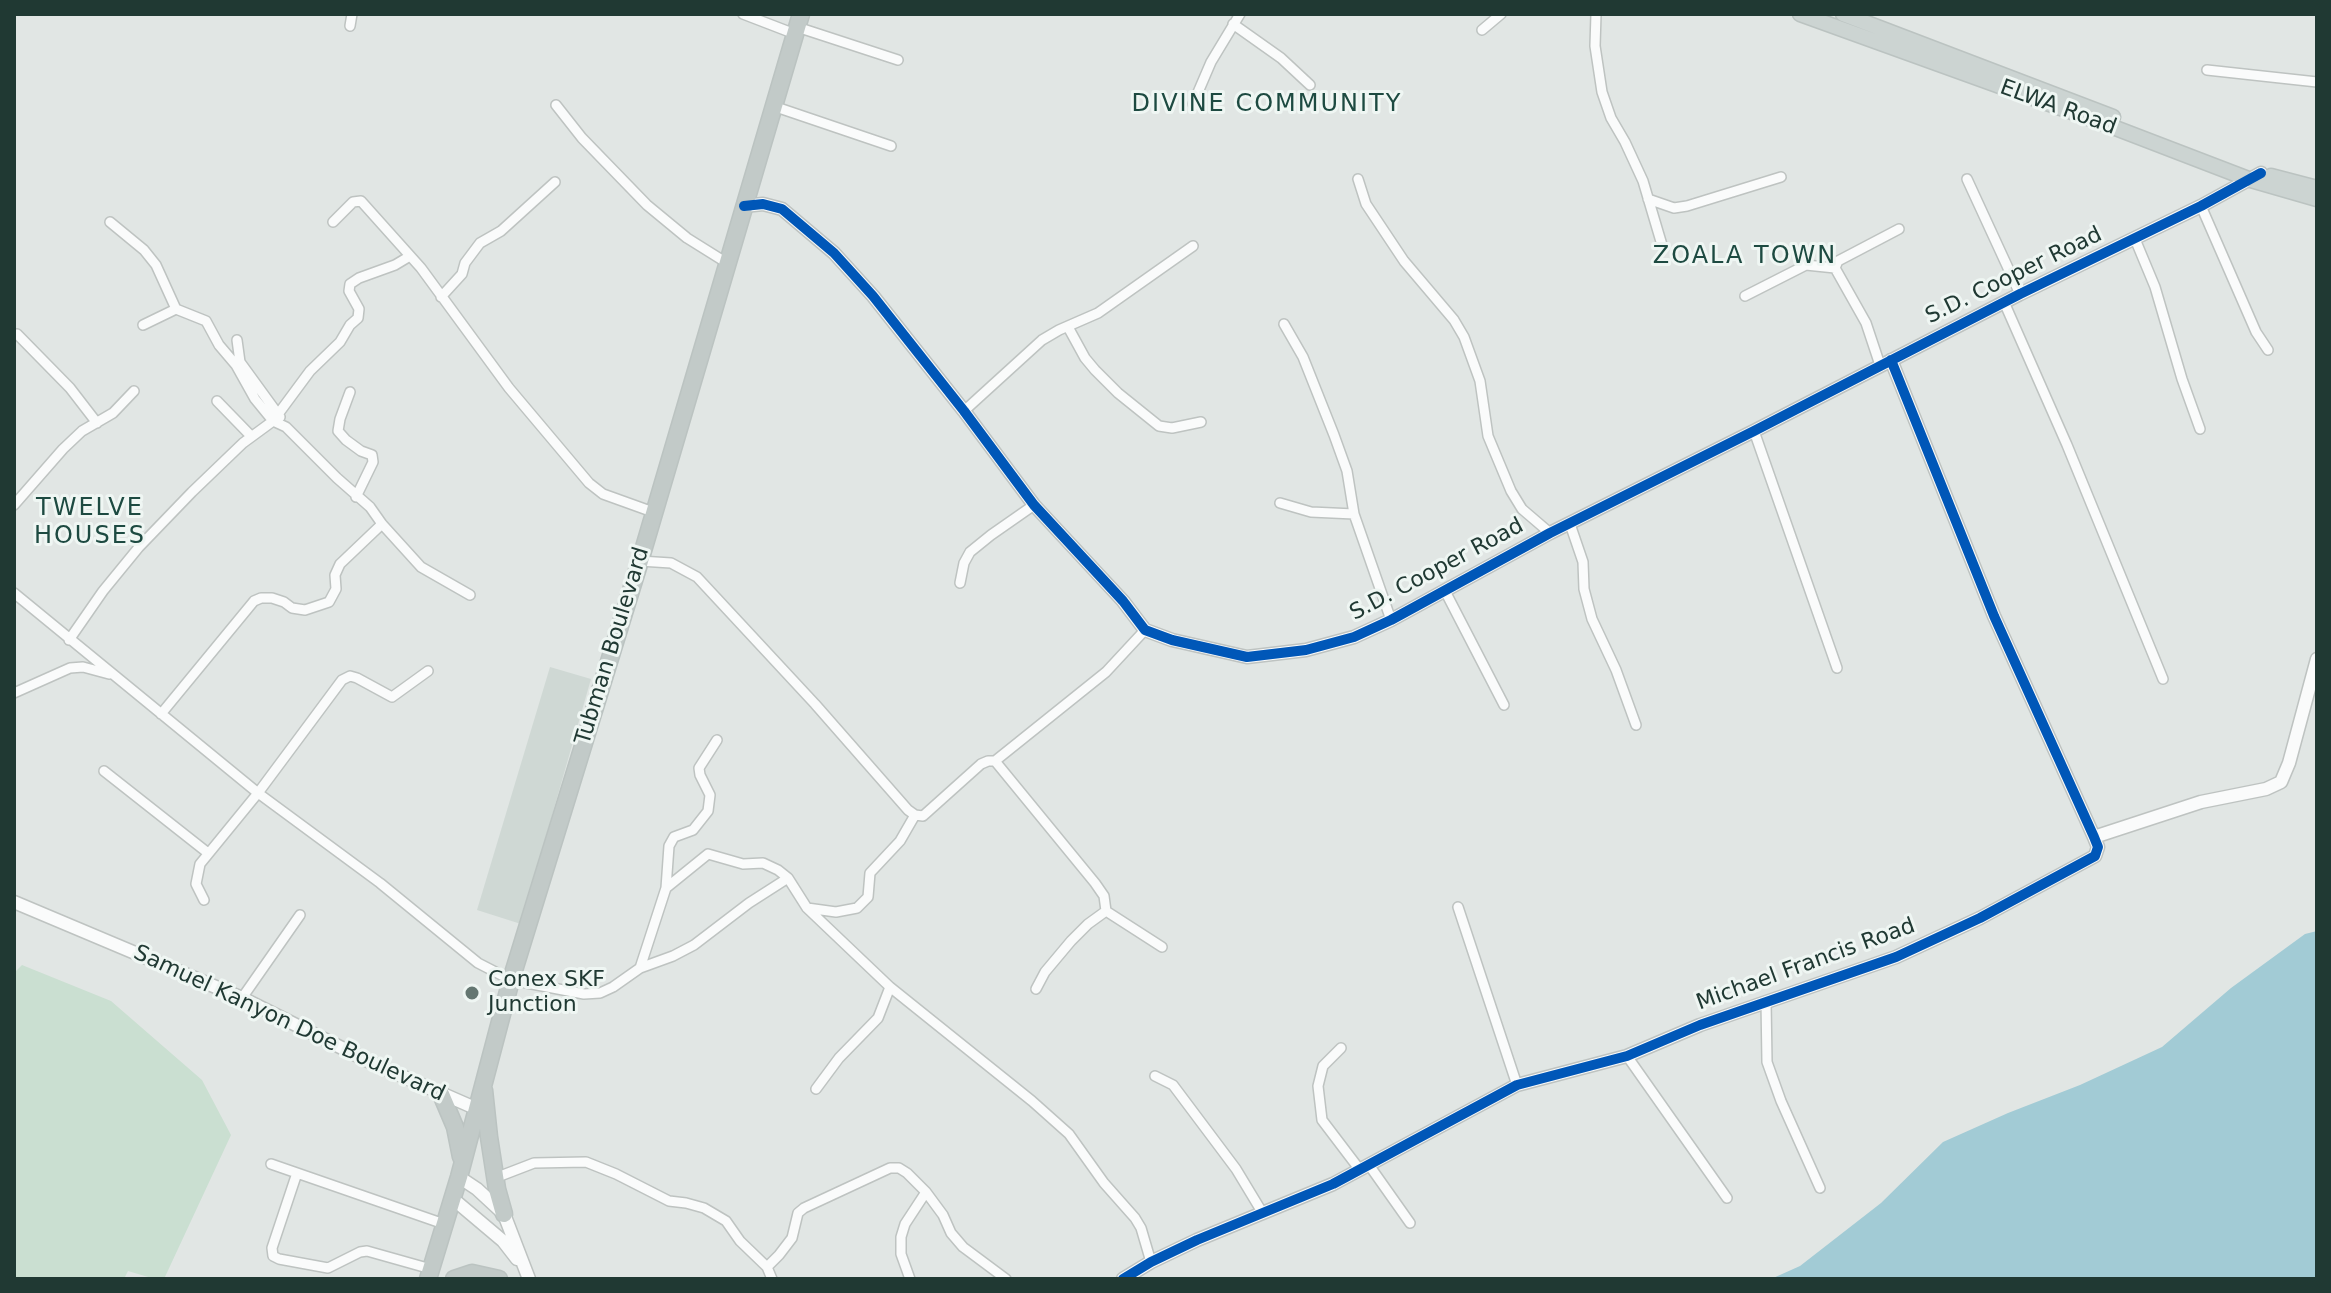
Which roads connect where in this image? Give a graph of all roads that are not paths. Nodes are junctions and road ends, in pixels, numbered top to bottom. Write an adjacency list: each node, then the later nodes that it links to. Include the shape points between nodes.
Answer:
1 (352, 14): 10 (street)
2 (743, 14): 9 (street)
3 (1240, 14): 8 (street)
4 (1501, 14): 11 (street)
5 (1596, 14): 26 (street, via 1602,92)
6 (1800, 14): 20 (main road, ELWA Road)
7 (1843, 14): 20 (main road, ELWA Road)
8 (1233, 24): 15 (street); 16 (street)
9 (798, 25): 12 (street); 18 (highway, Tubman Boulevard)
10 (350, 26)
11 (1482, 30)
12 (898, 60)
13 (2207, 70): 14 (street)
14 (2317, 82)
15 (1310, 85)
16 (1193, 104)
17 (556, 105): 37 (street, via 647,205)
18 (773, 106): 19 (street); 28 (highway, Tubman Boulevard)
19 (891, 146)
20 (2256, 176): 25 (main road, ELWA Road); 27 (main road, ELWA Road); 29 (street, S.D. Cooper Road)
21 (1781, 177): 26 (street, via 1687,206 1674,208)
22 (1358, 179): 69 (street, via 1366,204 1404,261 1464,337 1480,381 1488,436 1511,491 1522,509)
23 (1967, 179): 39 (street)
24 (555, 182): 41 (street, via 480,243)
25 (2317, 188)
26 (1648, 199): 34 (street)
27 (2317, 199)
28 (744, 206): 37 (highway, Tubman Boulevard); 54 (street, via 782,209 834,253)
29 (2201, 206): 33 (street, S.D. Cooper Road); 49 (street)
30 (110, 222): 43 (street, via 156,265)
31 (333, 222): 36 (street, via 361,201)
32 (1899, 229): 38 (street, via 1838,261)
33 (2135, 239): 39 (street, S.D. Cooper Road); 58 (street)
34 (1662, 245)
35 (1193, 246): 46 (street, via 1098,313)
36 (410, 256): 41 (street); 55 (street, via 350,284 358,318)
37 (727, 263): 65 (highway, Tubman Boulevard)
38 (1835, 268): 40 (street, via 1806,265); 50 (street)
39 (2020, 294): 42 (street, S.D. Cooper Road)
40 (1745, 296)
41 (441, 297): 65 (street, via 589,483 603,494)
42 (2004, 302): 50 (street, S.D. Cooper Road); 82 (street)
43 (176, 309): 45 (street); 55 (street, via 206,321 255,399)
44 (1284, 324): 66 (street, via 1334,435)
45 (143, 325)
46 (1068, 327): 54 (street, via 1042,340); 56 (street, via 1095,370 1159,426)
47 (17, 334): 57 (street)
48 (237, 340): 55 (street, via 240,362)
49 (2268, 350)
50 (1886, 362): 59 (street, S.D. Cooper Road); 92 (street)
51 (134, 391): 57 (street)
52 (350, 392): 61 (street, via 338,431 372,455 373,462)
53 (217, 401): 60 (street)
54 (964, 411): 64 (street)
55 (276, 418): 60 (street); 61 (street)
56 (1201, 422)
57 (97, 423): 63 (street, via 63,449)
58 (2200, 429)
59 (1754, 431): 68 (street, S.D. Cooper Road); 79 (street)
60 (251, 436): 77 (street, via 139,547)
61 (356, 497): 67 (street)
62 (1280, 503): 66 (street, via 1311,512)
63 (14, 505)
64 (1034, 505): 71 (street, via 970,552); 76 (street)
65 (653, 512): 70 (highway, Tubman Boulevard)
66 (1354, 514): 75 (street)
67 (382, 524): 74 (street, via 421,567); 85 (street, via 340,564 329,602 305,610 272,598 254,601)
68 (1570, 524): 69 (street, S.D. Cooper Road); 86 (street, via 1583,562 1592,619)
69 (1550, 533): 72 (street, S.D. Cooper Road)
70 (640, 561): 91 (street, via 671,563 697,577); 104 (highway, Tubman Boulevard)
71 (960, 583)
72 (1445, 591): 75 (street, S.D. Cooper Road); 84 (street)
73 (14, 593): 77 (street)
74 (470, 595)
75 (1391, 620): 76 (street, S.D. Cooper Road, via 1306,650 1247,657)
76 (1145, 630): 88 (street, via 1106,672)
77 (69, 640): 81 (street)
78 (2317, 659): 92 (street, via 2281,782)
79 (1837, 668)
80 (428, 671): 90 (street, via 392,697 357,678 342,680)
81 (112, 675): 83 (street, via 70,668); 85 (street)
82 (2163, 679)
83 (14, 693)
84 (1504, 705)
85 (161, 714): 90 (street)
86 (1636, 725)
87 (717, 740): 95 (street, via 699,768 710,795 708,811 693,830 674,837 669,846)
88 (995, 761): 91 (street, via 981,764 923,816); 100 (street, via 1095,883)
89 (104, 771): 93 (street)
90 (258, 793): 93 (street); 104 (street, via 478,963)
91 (915, 815): 99 (street, via 900,841 870,873 868,897 857,908)
92 (2094, 837): 108 (street, Michael Francis Road, via 2095,856 1980,918 1896,957)
93 (208, 853): 96 (street, via 196,884)
94 (788, 878): 95 (street, via 763,863 743,864 708,854); 99 (street); 103 (street, via 694,945)
95 (666, 888): 103 (street)
96 (204, 900)
97 (14, 902): 107 (street, Samuel Kanyon Doe Boulevard)
98 (1458, 907): 113 (street)
99 (807, 908): 105 (street)
100 (1106, 911): 102 (street); 106 (street, via 1071,941)
101 (300, 915): 107 (street)
102 (1162, 947)
103 (640, 968): 104 (street, via 600,993)
104 (511, 980): 112 (highway, Tubman Boulevard)
105 (890, 987): 114 (street, via 878,1018); 130 (street, via 1069,1134 1135,1218)
106 (1036, 989)
107 (242, 998): 115 (street, Samuel Kanyon Doe Boulevard)
108 (1766, 1001): 110 (street, Michael Francis Road); 122 (street, via 1767,1062)
109 (1341, 1048): 118 (street, via 1323,1066 1318,1086 1322,1120)
110 (1627, 1056): 113 (street, Michael Francis Road); 125 (street)
111 (1155, 1076): 126 (street, via 1173,1085)
112 (484, 1079): 116 (highway, Tubman Boulevard); 121 (highway)
113 (1517, 1085): 118 (street, Michael Francis Road)
114 (816, 1089)
115 (441, 1094): 116 (street, Samuel Kanyon Doe Boulevard); 119 (highway, via 455,1127)
116 (475, 1108): 119 (highway, Tubman Boulevard)
117 (271, 1164): 120 (street)
118 (1365, 1168): 126 (street, Michael Francis Road); 128 (street)
119 (460, 1170): 124 (highway, Tubman Boulevard); 127 (street)
120 (297, 1173): 129 (street); 132 (street, via 273,1256 328,1268 367,1251)
121 (495, 1178): 127 (highway); 131 (street, via 534,1163 586,1162 669,1201 704,1208 726,1221)
122 (1820, 1188)
123 (926, 1192): 131 (street, via 907,1173 890,1168 804,1208 792,1238); 137 (street, via 901,1237); 138 (street, via 963,1247)
124 (452, 1198): 129 (highway, Tubman Boulevard); 133 (street, via 503,1241)
125 (1727, 1198)
126 (1262, 1212): 130 (street, Michael Francis Road)
127 (504, 1214): 133 (street)
128 (1410, 1223)
129 (444, 1224): 132 (highway, Tubman Boulevard)
130 (1151, 1262): 139 (street, Michael Francis Road)
131 (767, 1267): 136 (street)
132 (430, 1274)
133 (527, 1275)
134 (454, 1279): 135 (highway, via 472,1273)
135 (499, 1279)
136 (772, 1279)
137 (910, 1279)
138 (1006, 1279)
139 (1123, 1279)

